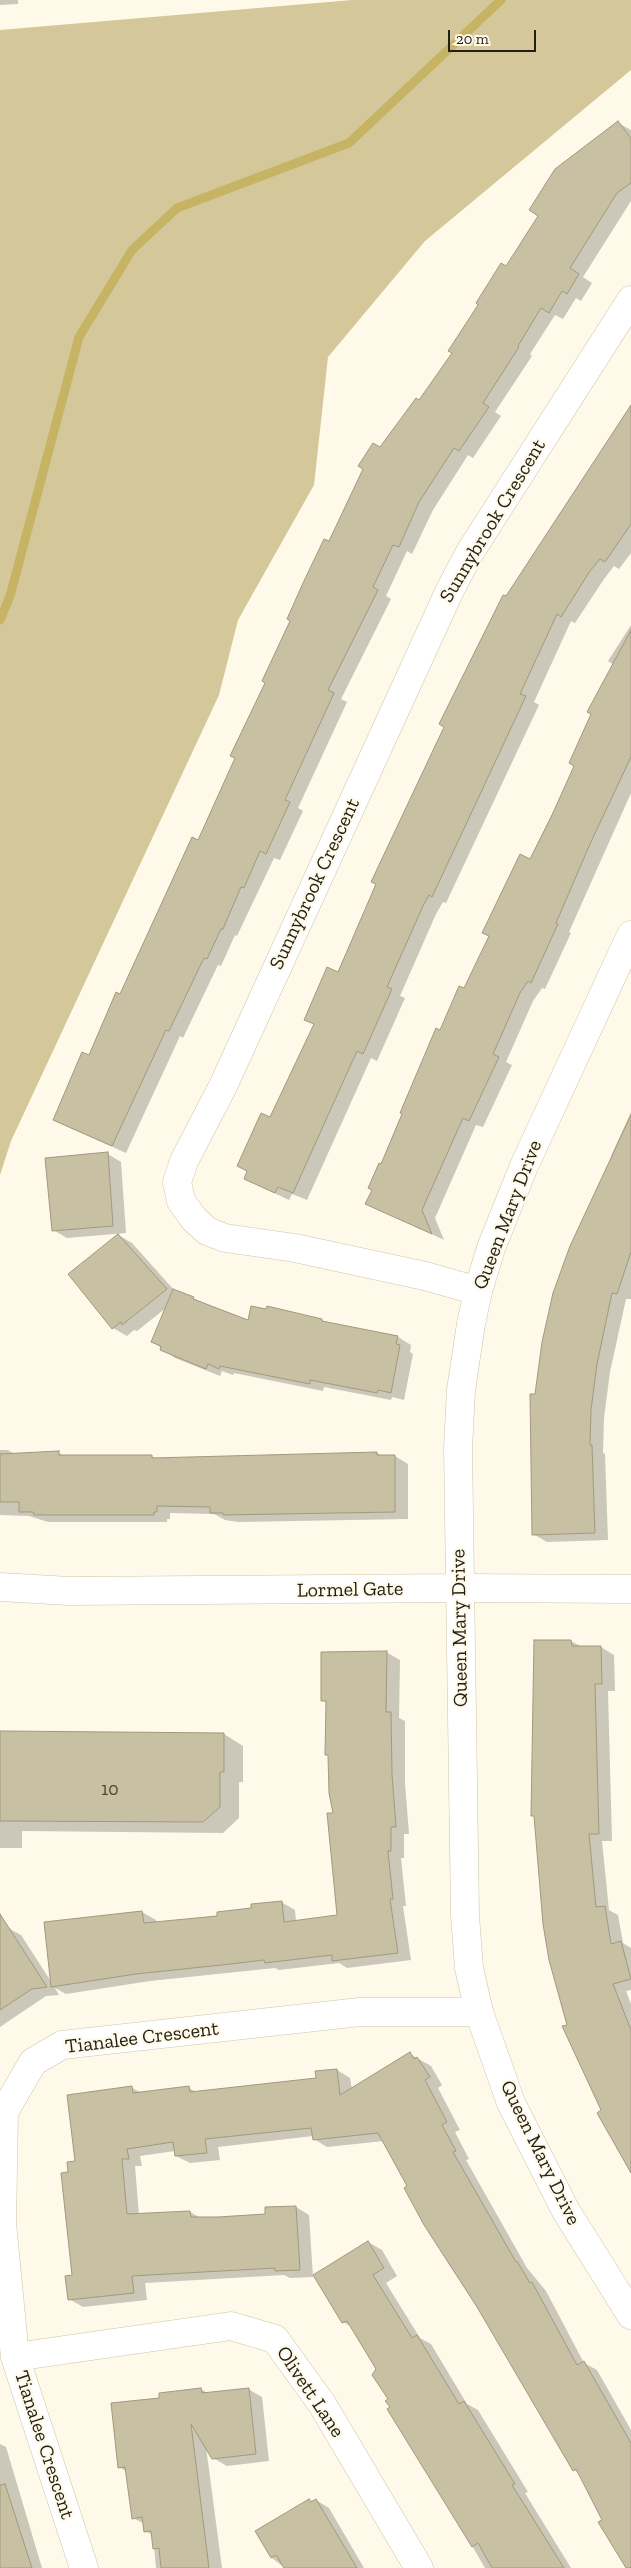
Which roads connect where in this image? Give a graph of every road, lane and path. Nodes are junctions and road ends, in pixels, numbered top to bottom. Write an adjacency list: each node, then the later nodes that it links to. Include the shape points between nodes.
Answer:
1 (631, 300): 3 (street, Sunnybrook Crescent, via 491,518 450,590 177,1182 181,1201 194,1219 207,1231 224,1238 295,1248)
2 (631, 935): 3 (street, Queen Mary Drive, via 524,1166)
3 (478, 1291): 5 (street, Queen Mary Drive, via 465,1359 459,1419)
4 (0, 1587): 7 (street, Lormel Gate)
5 (459, 1588): 6 (street, Lormel Gate); 7 (street, Lormel Gate); 9 (street, Queen Mary Drive, via 465,1915 469,1968)
6 (631, 1589)
7 (69, 1591): 8 (street, Lormel Gate)
8 (0, 1597)
9 (480, 2012): 10 (street, Queen Mary Drive, via 515,2111 566,2211); 11 (street, Tianalee Crescent, via 360,2012 62,2045 33,2062 4,2112 2,2223)
10 (631, 2315)
11 (15, 2357): 12 (street, Tianalee Crescent); 13 (street, Olivett Lane, via 231,2326 275,2339 322,2404)
12 (84, 2568)
13 (419, 2568)

